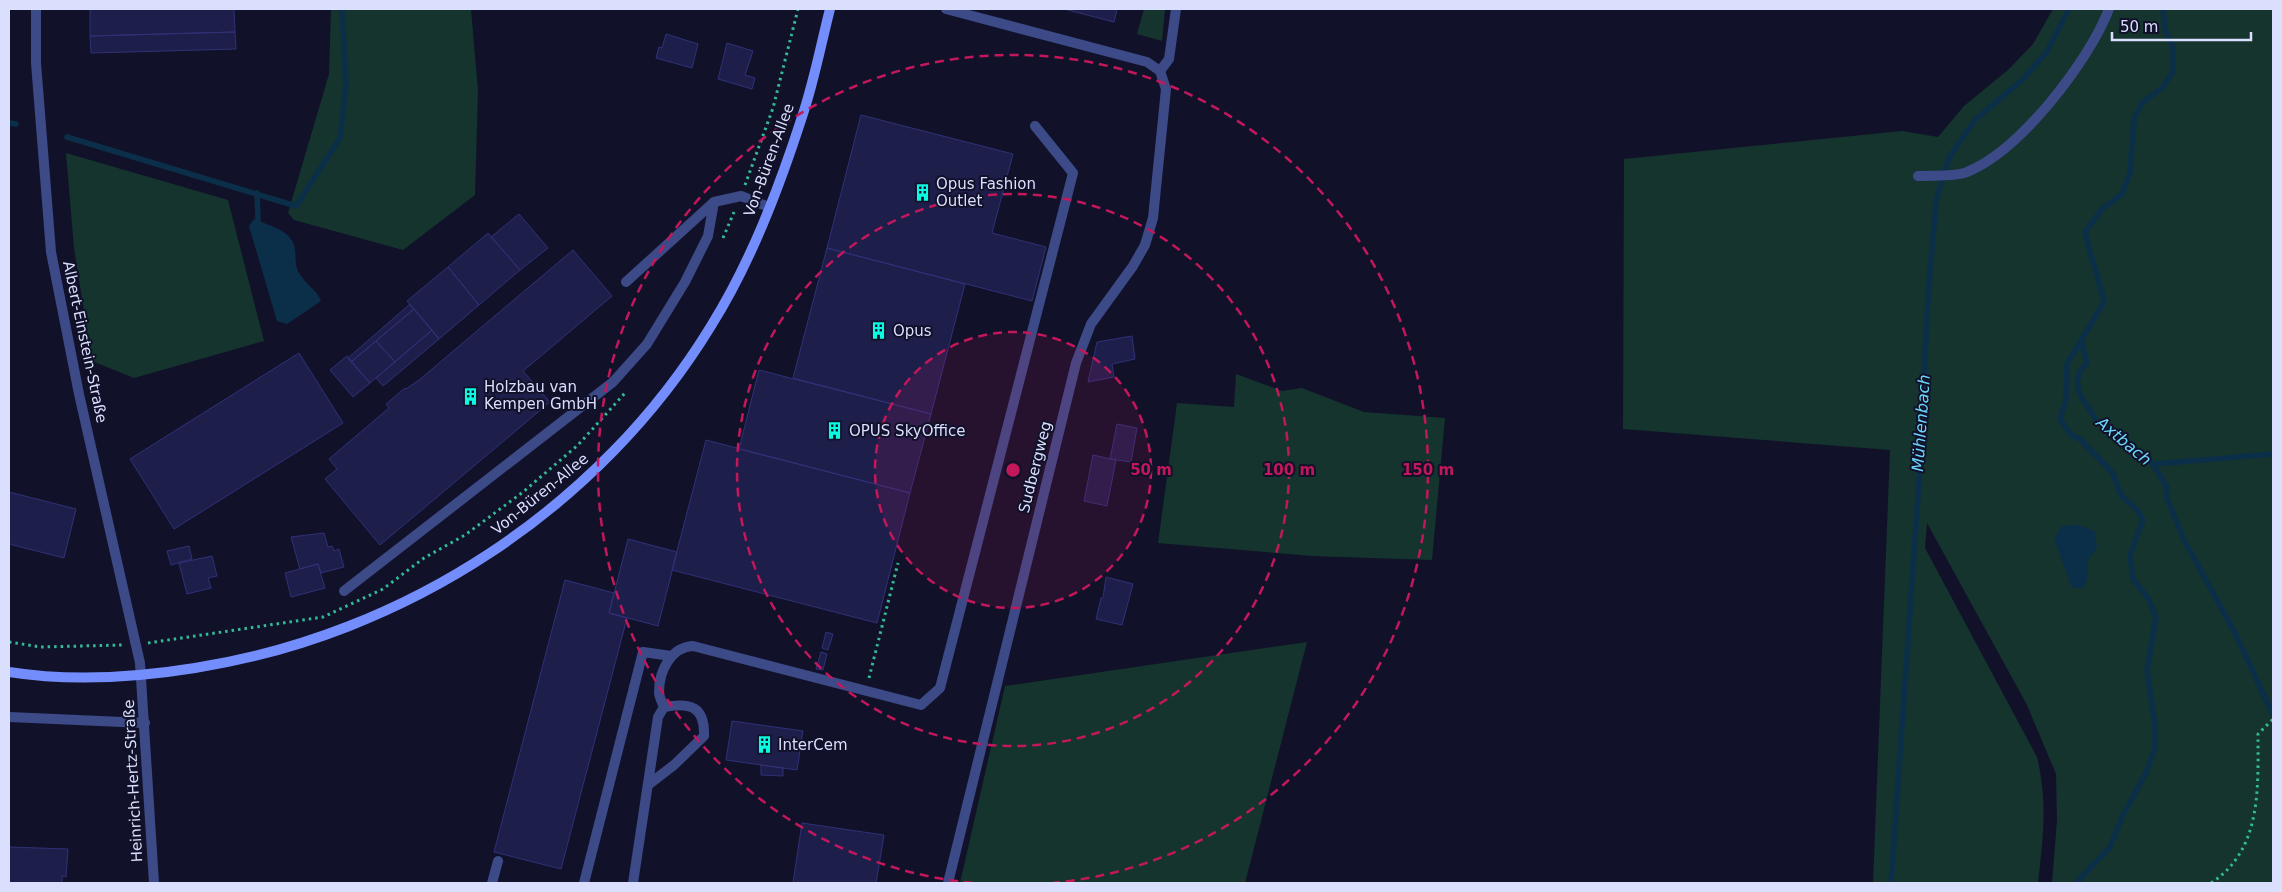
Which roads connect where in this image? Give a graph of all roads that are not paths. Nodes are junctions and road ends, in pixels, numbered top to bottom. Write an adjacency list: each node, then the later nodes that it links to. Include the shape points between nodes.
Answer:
1 (36, 9): 15 (street, Albert-Einstein-Straße, via 36,63 51,252)
2 (830, 9): 10 (street, Von-Büren-Allee, via 803,115)
3 (946, 9): 6 (street, via 1147,62)
4 (1176, 9): 6 (street, via 1169,59)
5 (2109, 9): 8 (street, via 2104,23 2062,89 2010,144 1965,173)
6 (1160, 71): 25 (street, Sudbergweg, via 1166,89 1153,218 1145,245 1091,324 1076,363)
7 (1035, 126): 13 (street, via 1073,173 940,688 921,705 693,646 683,646)
8 (1918, 176)
9 (714, 202): 10 (street, via 741,196); 11 (street); 12 (street, via 708,236 685,282 647,344 613,382)
10 (769, 207): 15 (street, Von-Büren-Allee, via 711,326 663,394 598,467 542,515 484,558 381,614 287,649 235,662)
11 (626, 282)
12 (344, 591)
13 (671, 656): 16 (street, via 662,671 659,693); 23 (street, via 643,652)
14 (9, 672): 15 (street, Von-Büren-Allee, via 86,678)
15 (142, 676): 18 (street, Heinrich-Hertz-Straße)
16 (664, 707): 19 (street, via 658,717); 19 (street, via 680,704 698,710 705,721 704,736)
17 (9, 717): 18 (street)
18 (145, 723): 21 (street, Heinrich-Hertz-Straße)
19 (648, 785): 24 (street)
20 (498, 861): 22 (street)
21 (154, 883)
22 (492, 883)
23 (584, 883)
24 (633, 883)
25 (948, 883)

